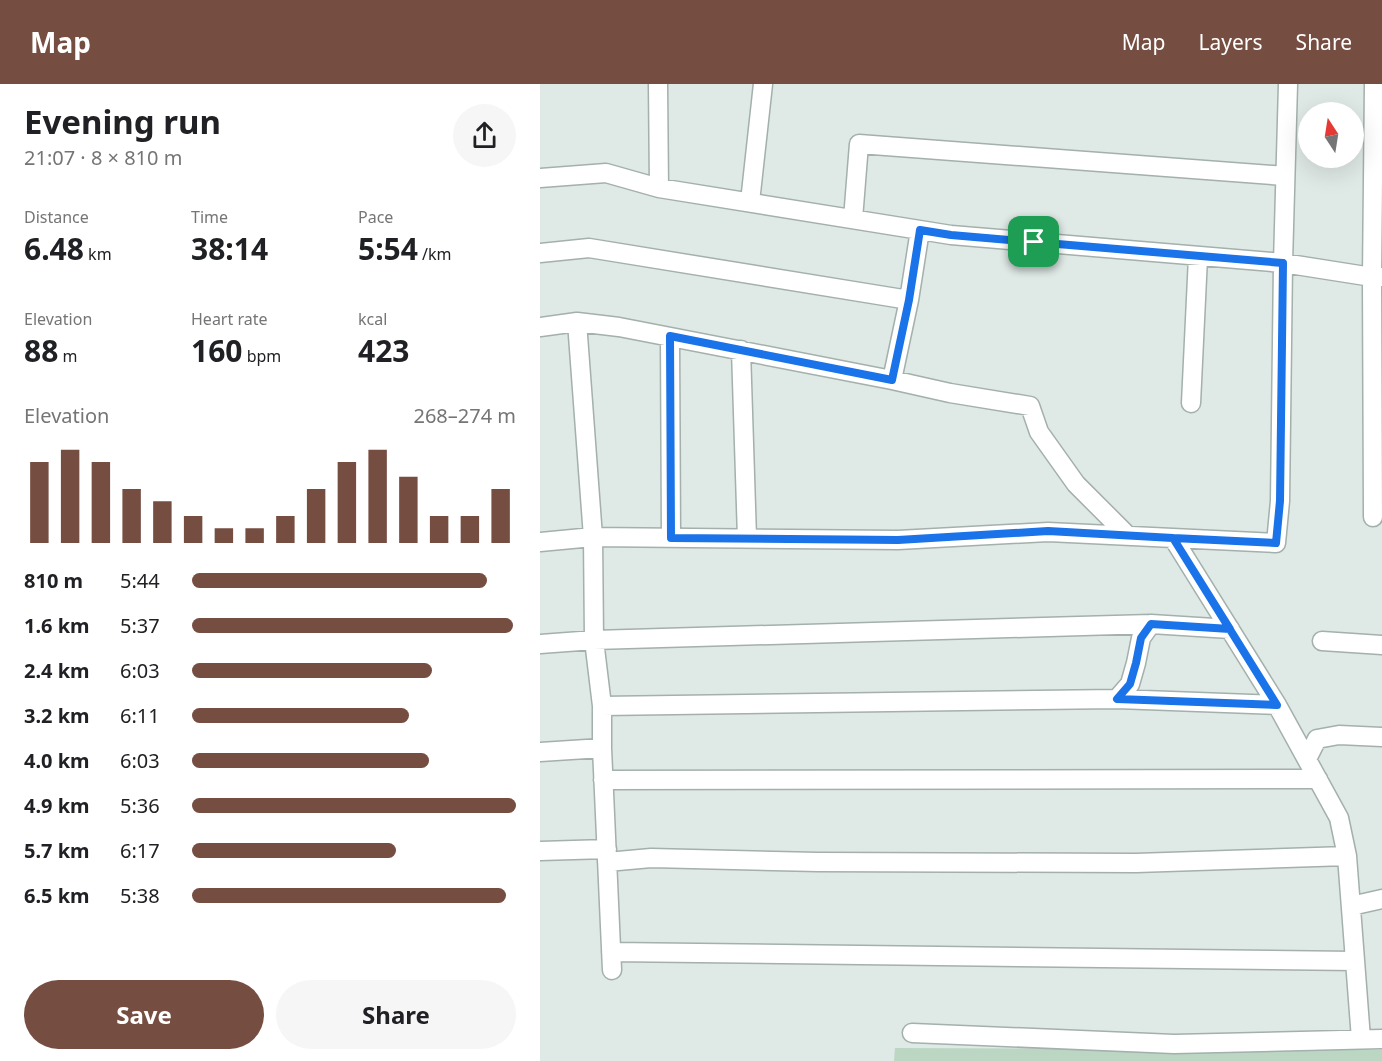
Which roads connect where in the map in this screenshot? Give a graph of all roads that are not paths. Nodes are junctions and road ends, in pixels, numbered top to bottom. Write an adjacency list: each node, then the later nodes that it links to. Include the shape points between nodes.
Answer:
1 (658, 84): 7 (street)
2 (763, 84): 8 (street)
3 (1288, 84): 5 (street)
4 (1374, 84): 14 (street)
5 (1285, 176): 9 (street, via 859,144); 13 (street)
6 (540, 178): 7 (street, via 606,173)
7 (659, 188): 8 (street)
8 (750, 202): 9 (street)
9 (853, 219): 10 (street)
10 (920, 230): 12 (street); 15 (street)
11 (540, 253): 15 (street, via 590,248)
12 (1198, 257): 13 (street); 21 (street)
13 (1283, 263): 14 (street); 27 (street, via 1276,543)
14 (1377, 277): 22 (street)
15 (909, 300): 20 (street)
16 (577, 322): 17 (street); 18 (street); 24 (street)
17 (540, 327)
18 (670, 336): 19 (street); 25 (street)
19 (741, 350): 20 (street); 26 (street)
20 (892, 380): 23 (street, via 1030,406 1039,432 1076,484)
21 (1191, 403)
22 (1373, 517)
23 (1128, 536): 26 (street, via 1048,531 898,540); 27 (street)
24 (593, 537): 25 (street); 28 (street); 31 (street)
25 (671, 538): 26 (street)
26 (747, 538)
27 (1173, 538): 30 (street)
28 (540, 542)
29 (1151, 624): 30 (street); 31 (street); 35 (street, via 1141,638 1130,684)
30 (1230, 629): 36 (street)
31 (594, 640): 33 (street); 37 (street)
32 (1322, 641): 34 (street)
33 (540, 644)
34 (1382, 645)
35 (1117, 699): 36 (street); 37 (street)
36 (1277, 705): 41 (street)
37 (602, 706): 39 (street)
38 (1382, 737): 41 (street, via 1339,735 1317,739)
39 (602, 748): 40 (street); 43 (street)
40 (540, 752)
41 (1307, 759): 42 (street)
42 (1318, 779): 43 (street); 46 (street, via 1339,818)
43 (603, 780): 45 (street)
44 (540, 850): 45 (street)
45 (607, 855): 46 (street, via 818,862 1136,863); 49 (street, via 611,961)
46 (1347, 856): 48 (street)
47 (1382, 899): 48 (street)
48 (1350, 906): 49 (street)
49 (1355, 961): 51 (street)
50 (912, 1033): 51 (street, via 1174,1044)
51 (1361, 1039): 52 (street)
52 (1382, 1039)

